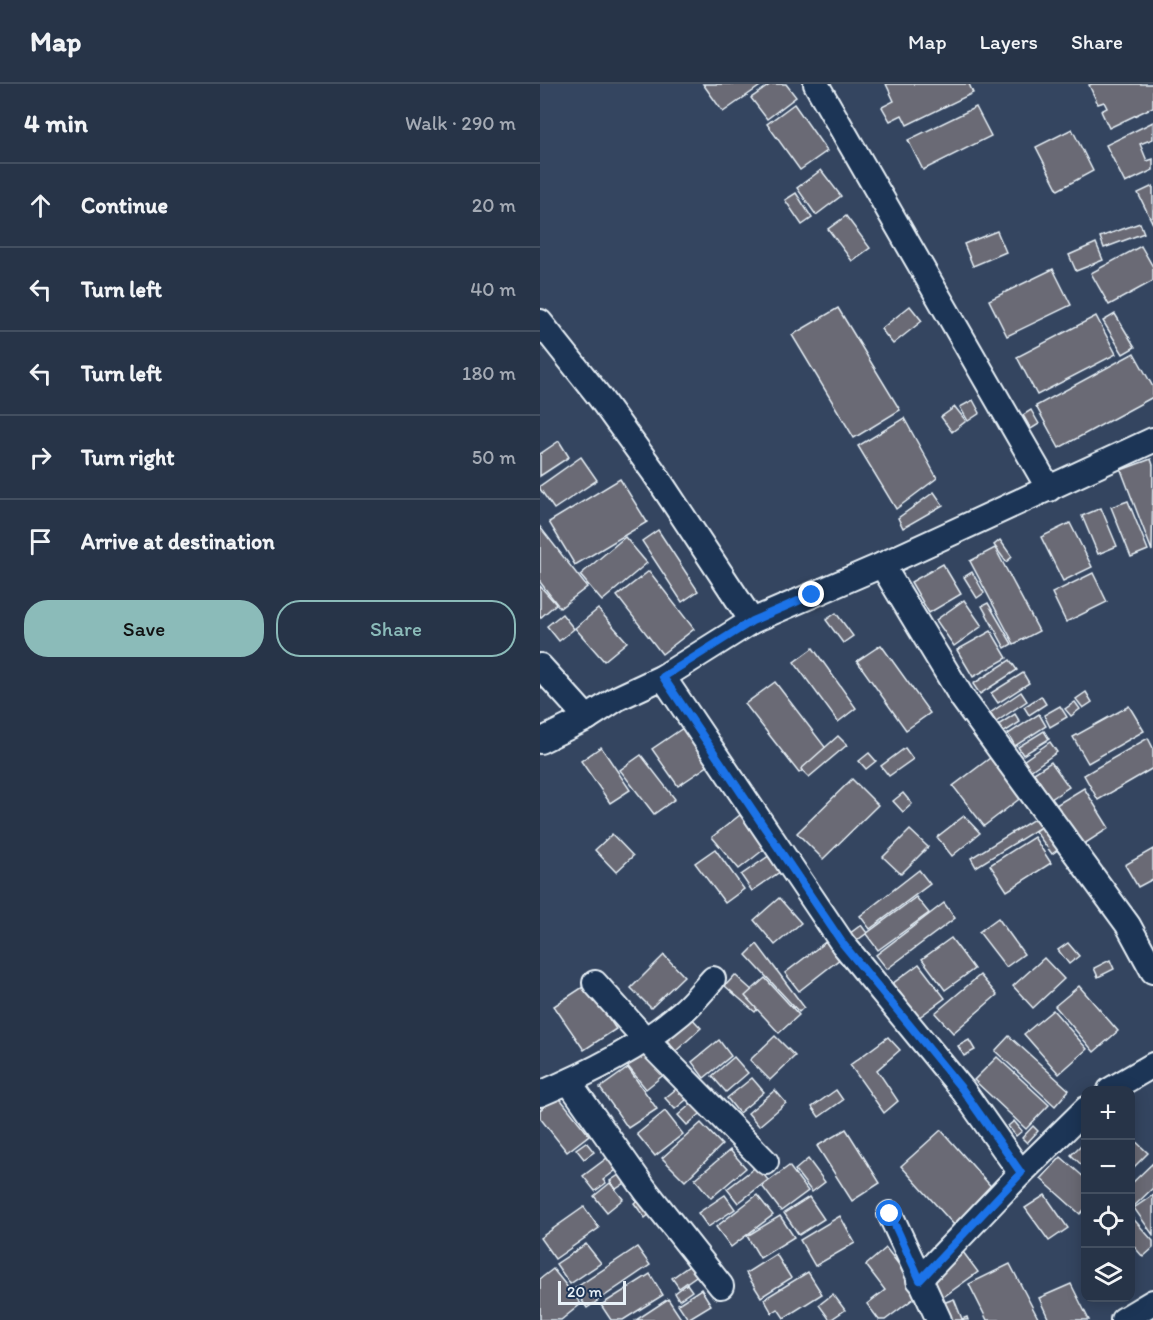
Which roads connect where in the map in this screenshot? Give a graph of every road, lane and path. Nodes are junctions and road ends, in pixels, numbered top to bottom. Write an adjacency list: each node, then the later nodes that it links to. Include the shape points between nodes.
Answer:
1 (816, 84): 4 (street)
2 (540, 322): 6 (street, via 653,471)
3 (1153, 440): 4 (street)
4 (1049, 489): 5 (street)
5 (882, 565): 6 (street); 11 (street, via 963,699 1128,925)
6 (752, 621): 8 (street)
7 (540, 666): 9 (street)
8 (663, 677): 9 (street); 21 (street, via 843,944 962,1089)
9 (587, 718): 10 (street)
10 (540, 741)
11 (1153, 971)
12 (713, 979): 14 (street, via 683,1012)
13 (595, 983): 14 (street)
14 (646, 1040): 16 (street); 20 (street)
15 (1153, 1065): 17 (street)
16 (569, 1082): 18 (street); 24 (street, via 646,1191)
17 (1117, 1086)
18 (540, 1094)
19 (1081, 1114): 21 (street)
20 (766, 1162)
21 (1021, 1173): 23 (street)
22 (890, 1214): 23 (street)
23 (920, 1280): 26 (street)
24 (721, 1286)
25 (1153, 1302): 27 (street)
26 (939, 1320)
27 (1123, 1320)

